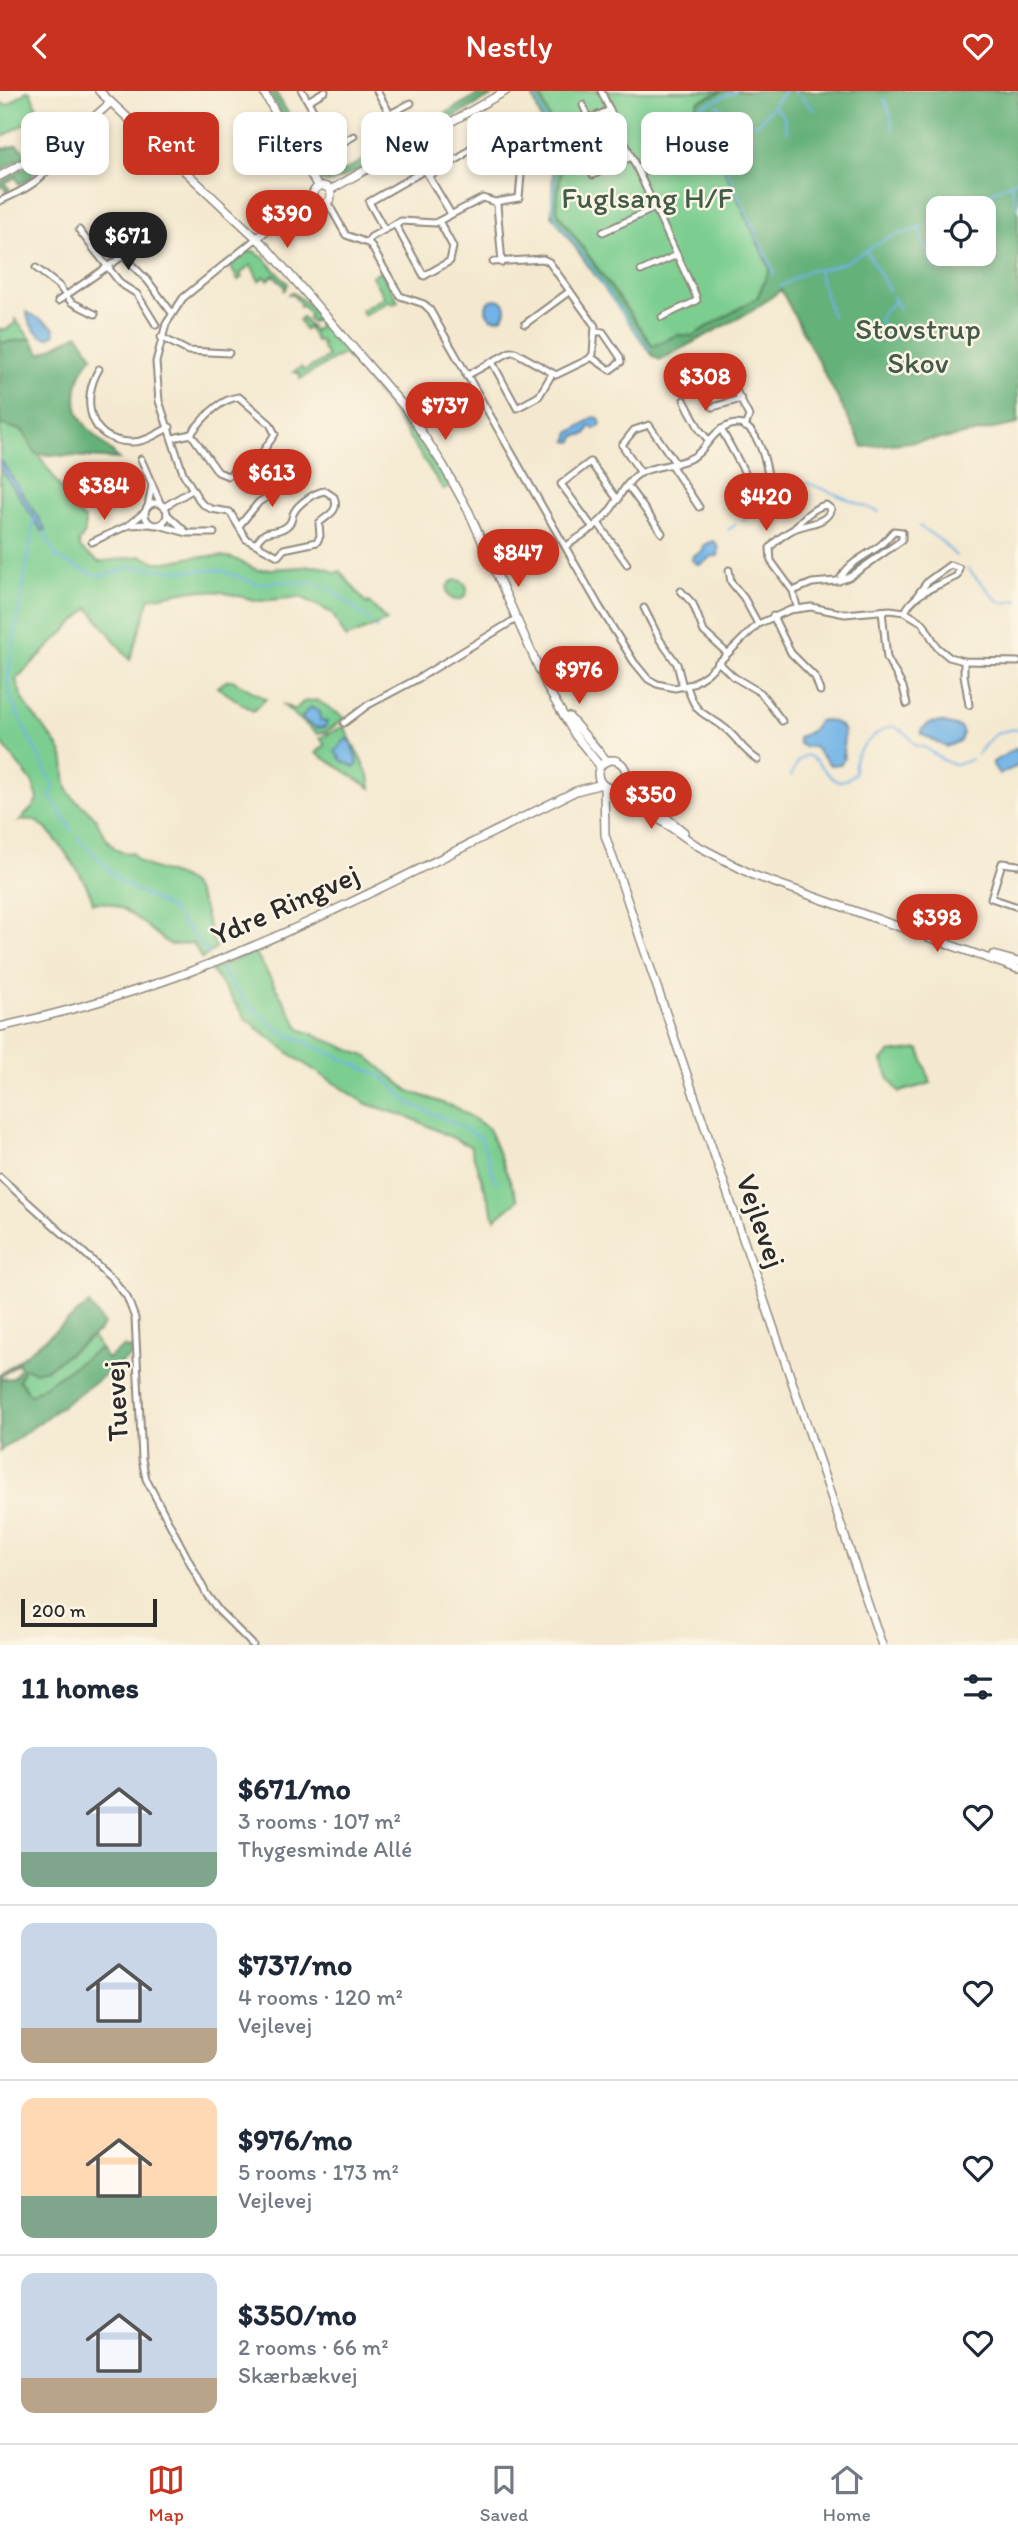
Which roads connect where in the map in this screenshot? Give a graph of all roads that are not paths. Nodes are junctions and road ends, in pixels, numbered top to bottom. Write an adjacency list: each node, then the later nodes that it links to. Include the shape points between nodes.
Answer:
1 (99, 91): 9 (street)
2 (263, 91): 21 (street)
3 (302, 91): 8 (street)
4 (325, 91): 8 (street)
5 (377, 91): 10 (street, via 390,114)
6 (506, 91): 22 (street)
7 (601, 91): 12 (street)
8 (307, 101): 14 (street, via 334,147)
9 (110, 103): 13 (street); 34 (street)
10 (411, 103)
11 (583, 106): 12 (street, via 589,119)
12 (610, 110): 15 (street)
13 (100, 112)
14 (354, 136)
15 (631, 157): 16 (street); 27 (street)
16 (627, 159)
17 (21, 165): 19 (street)
18 (42, 175): 24 (street, via 32,186)
19 (0, 176)
20 (430, 176): 25 (street, via 478,141 513,128 522,164 519,198); 28 (street); 31 (street, via 425,170 369,202)
21 (318, 187): 22 (street); 23 (street)
22 (330, 190): 26 (street)
23 (314, 199): 26 (street); 34 (street)
24 (0, 201)
25 (495, 202): 28 (street, via 478,199); 38 (street)
26 (328, 204): 35 (street, via 346,235)
27 (655, 208): 33 (street); 36 (street)
28 (451, 214): 29 (street)
29 (439, 221): 30 (street); 30 (street, via 453,247 450,261 424,276)
30 (395, 224): 31 (street)
31 (384, 229): 35 (street)
32 (79, 230): 39 (street)
33 (603, 232)
34 (257, 238): 45 (street, via 194,288); 106 (street, via 420,428 469,512)
35 (368, 242): 57 (street, via 400,296 430,310)
36 (677, 255): 41 (street); 47 (street, via 697,300)
37 (493, 262): 38 (street)
38 (502, 263): 42 (street, via 546,260)
39 (106, 267): 43 (street); 45 (street, via 125,257); 49 (street, via 137,294)
40 (36, 268): 43 (street)
41 (641, 271)
42 (570, 291): 48 (street); 50 (street)
43 (65, 295): 44 (street); 46 (street)
44 (58, 301)
45 (172, 313): 51 (street)
46 (95, 314)
47 (662, 317)
48 (525, 324)
49 (156, 325)
50 (596, 332): 53 (street); 53 (street, via 603,332 621,362 610,370)
51 (161, 337): 52 (street, via 193,352); 62 (street, via 156,388)
52 (229, 353)
53 (591, 357): 56 (street, via 560,375)
54 (492, 362): 56 (street, via 515,352); 56 (street, via 517,408 539,396); 57 (street)
55 (99, 369): 62 (street, via 89,398 98,428 111,438 131,443)
56 (552, 374)
57 (466, 376): 92 (street)
58 (702, 384): 59 (street, via 729,375)
59 (741, 399): 61 (street); 63 (street, via 749,416)
60 (684, 400): 67 (street)
61 (713, 407)
62 (170, 427): 66 (street)
63 (745, 427): 64 (street, via 737,424); 76 (street, via 762,447)
64 (721, 429): 67 (street); 71 (street)
65 (191, 434): 65 (street, via 218,472 228,476 261,454 275,435 270,424 239,397 218,407); 66 (street)
66 (173, 438): 75 (street)
67 (709, 441): 69 (street, via 693,457)
68 (141, 459): 73 (street)
69 (673, 464): 70 (street); 70 (street, via 649,425 634,430 622,445); 78 (street)
70 (641, 473): 74 (street)
71 (744, 473)
72 (296, 476): 84 (street, via 259,502)
73 (152, 485): 79 (street); 80 (street)
74 (628, 485): 77 (street); 89 (street)
75 (192, 490): 79 (street); 84 (street, via 206,506 230,512)
76 (771, 493)
77 (618, 500): 85 (street); 85 (street, via 590,462 561,484)
78 (699, 507)
79 (164, 508): 80 (street, via 154,503); 82 (street, via 164,521); 87 (street)
80 (146, 509): 81 (street, via 145,519); 83 (street)
81 (150, 524): 82 (street); 83 (street)
82 (158, 525): 87 (street)
83 (127, 526): 90 (street)
84 (239, 526): 91 (street, via 246,539)
85 (595, 526): 92 (street); 95 (street)
86 (794, 529): 86 (street, via 817,507 831,509 820,521); 99 (street, via 769,550 771,561)
87 (187, 533): 88 (street)
88 (214, 533)
89 (662, 534)
90 (92, 542)
91 (256, 544): 91 (street, via 266,532 287,527 295,510 316,492 334,497 336,507 319,523 317,542 284,549 278,556)
92 (566, 546): 112 (street, via 641,673 657,684)
93 (866, 554): 94 (street); 94 (street, via 894,531 902,531 902,540); 97 (street, via 851,563)
94 (873, 561): 97 (street)
95 (627, 564)
96 (729, 570): 107 (street, via 731,582)
97 (839, 581): 99 (street, via 812,583)
98 (681, 591): 108 (street, via 693,604 704,632)
99 (793, 591): 101 (street)
100 (918, 594): 100 (street, via 957,576 959,568 950,565); 104 (street)
101 (797, 607): 103 (street, via 856,614); 105 (street)
102 (644, 608): 112 (street)
103 (882, 611): 104 (street); 114 (street, via 887,658 904,687)
104 (905, 612): 109 (street, via 923,623 943,653)
105 (773, 616): 107 (street); 113 (street, via 790,653 815,677)
106 (516, 619): 117 (street); 119 (street, via 542,675)
107 (758, 624): 108 (street)
108 (727, 653): 110 (street)
109 (964, 661): 111 (street); 115 (street)
110 (718, 662): 112 (street); 116 (street, via 761,693)
111 (1018, 662)
112 (685, 686): 118 (street, via 705,717 725,728)
113 (820, 691)
114 (906, 704)
115 (969, 705)
116 (782, 721)
117 (344, 723)
118 (758, 759)
119 (602, 767): 120 (street, via 615,761 622,764 625,772); 121 (street); 122 (street, Ydre Ringvej)
120 (619, 784): 121 (street); 123 (street); 126 (street, via 696,845 753,875)
121 (603, 785): 122 (street, Ydre Ringvej); 123 (street, Vejlevej)
122 (576, 792): 129 (street, Ydre Ringvej, via 236,953 112,998)
123 (604, 811): 132 (street, Vejlevej, via 605,835)
124 (1018, 865): 125 (street, via 1002,863 991,898)
125 (1018, 907)
126 (971, 951): 127 (street); 128 (street)
127 (1018, 962)
128 (1018, 969)
129 (0, 1027)
130 (0, 1177): 131 (street, Tuevej, via 105,1272 130,1302 135,1318 146,1479 207,1595)
131 (253, 1645)
132 (882, 1645)

